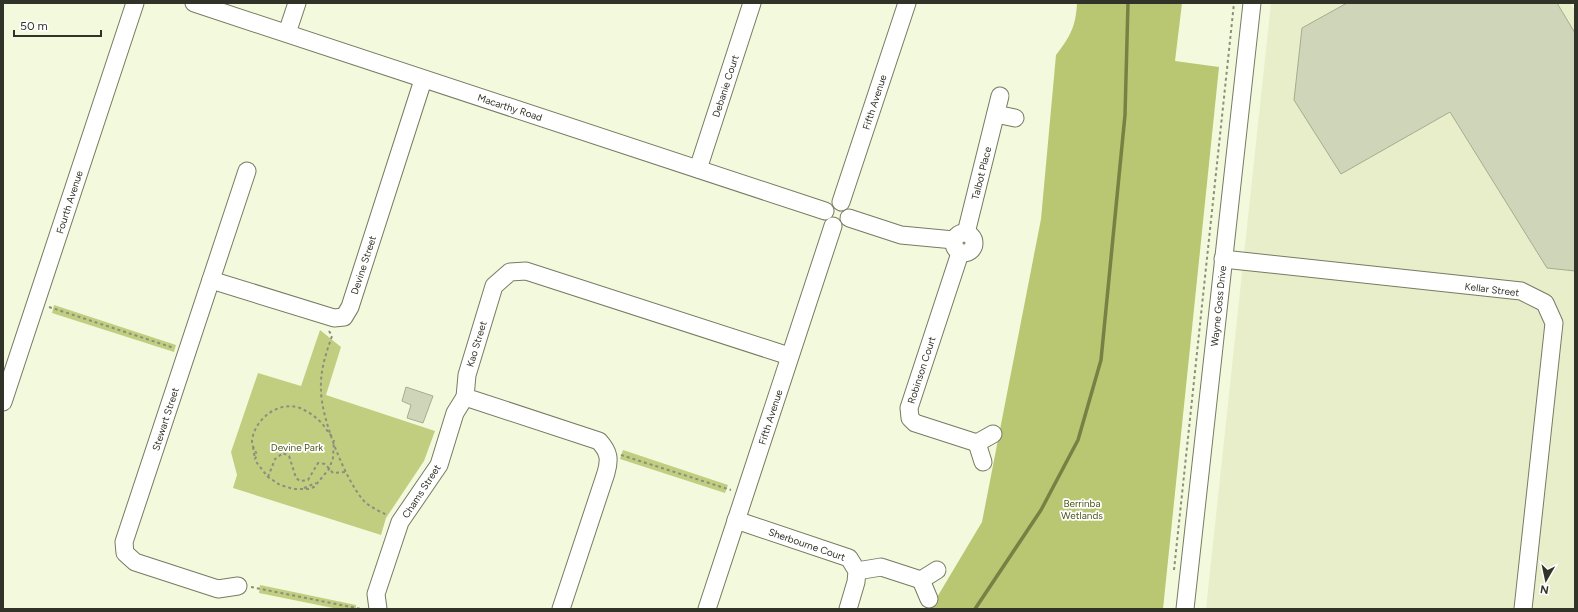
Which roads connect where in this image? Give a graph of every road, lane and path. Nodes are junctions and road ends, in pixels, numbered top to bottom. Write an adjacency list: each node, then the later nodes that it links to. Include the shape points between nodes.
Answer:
1 (135, 3): 21 (street, Fourth Avenue)
2 (194, 3): 8 (street, Macarthy Road)
3 (297, 3): 8 (street)
4 (752, 3): 13 (street, Debanie Court)
5 (907, 3): 15 (street, Fifth Avenue)
6 (1234, 3): 41 (path)
7 (1252, 3): 19 (street, Wayne Goss Drive)
8 (287, 33): 9 (street, Macarthy Road)
9 (423, 80): 13 (street, Macarthy Road); 22 (street, Devine Street, via 350,307 344,317)
10 (1000, 96): 11 (street, Talbot Place)
11 (996, 114): 12 (street); 18 (street, Talbot Place)
12 (1015, 118)
13 (698, 169): 16 (street, Macarthy Road)
14 (247, 171): 20 (street, Stewart Street)
15 (841, 202): 16 (street, via 829,204); 17 (street, via 849,210)
16 (829, 218): 17 (street, via 841,226); 24 (street, Fifth Avenue)
17 (849, 218): 18 (street, via 901,235)
18 (960, 242): 30 (street, Robinson Court, via 909,408 910,418 915,423)
19 (1223, 259): 50 (street, Wayne Goss Drive); 51 (street, Kellar Street, via 1522,291 1545,303 1554,323)
20 (211, 280): 22 (street); 23 (street, Stewart Street)
21 (36, 303): 23 (path); 26 (street, Fourth Avenue)
22 (332, 318): 28 (path, via 328,330 332,336 324,362 320,390)
23 (187, 352): 43 (street, Stewart Street, via 124,542 125,553 135,562 218,589)
24 (789, 356): 25 (street, Kao Street, via 526,271 510,272 494,286 467,375); 37 (street, Fifth Avenue)
25 (465, 397): 31 (street, via 599,441); 38 (street, Chams Street, via 455,413 439,465)
26 (3, 402)
27 (993, 434): 30 (street)
28 (332, 436): 29 (path); 35 (path, via 306,411 293,407 275,410 262,420 253,436 256,459)
29 (334, 440): 33 (path); 34 (path)
30 (977, 443): 32 (street)
31 (608, 451): 36 (path); 47 (street, via 606,473)
32 (983, 462)
33 (329, 470): 34 (path, via 337,474); 35 (path, via 314,488 308,489 287,488); 35 (path, via 325,464 318,463 308,480 300,481 296,478 289,456 283,453 275,459)
34 (346, 472): 38 (path, via 364,501)
35 (268, 476)
36 (730, 490)
37 (736, 520): 40 (street, Sherbourne Court, via 849,558); 48 (street, Fifth Avenue)
38 (400, 522): 46 (street, Chams Street, via 376,594)
39 (937, 570): 42 (street)
40 (857, 571): 42 (street, via 880,567); 49 (street)
41 (1173, 574)
42 (921, 580): 44 (street)
43 (238, 586): 45 (path)
44 (929, 599)
45 (362, 609)
46 (378, 609)
47 (561, 609)
48 (707, 609)
49 (848, 609)
50 (1185, 609)
51 (1523, 609)

